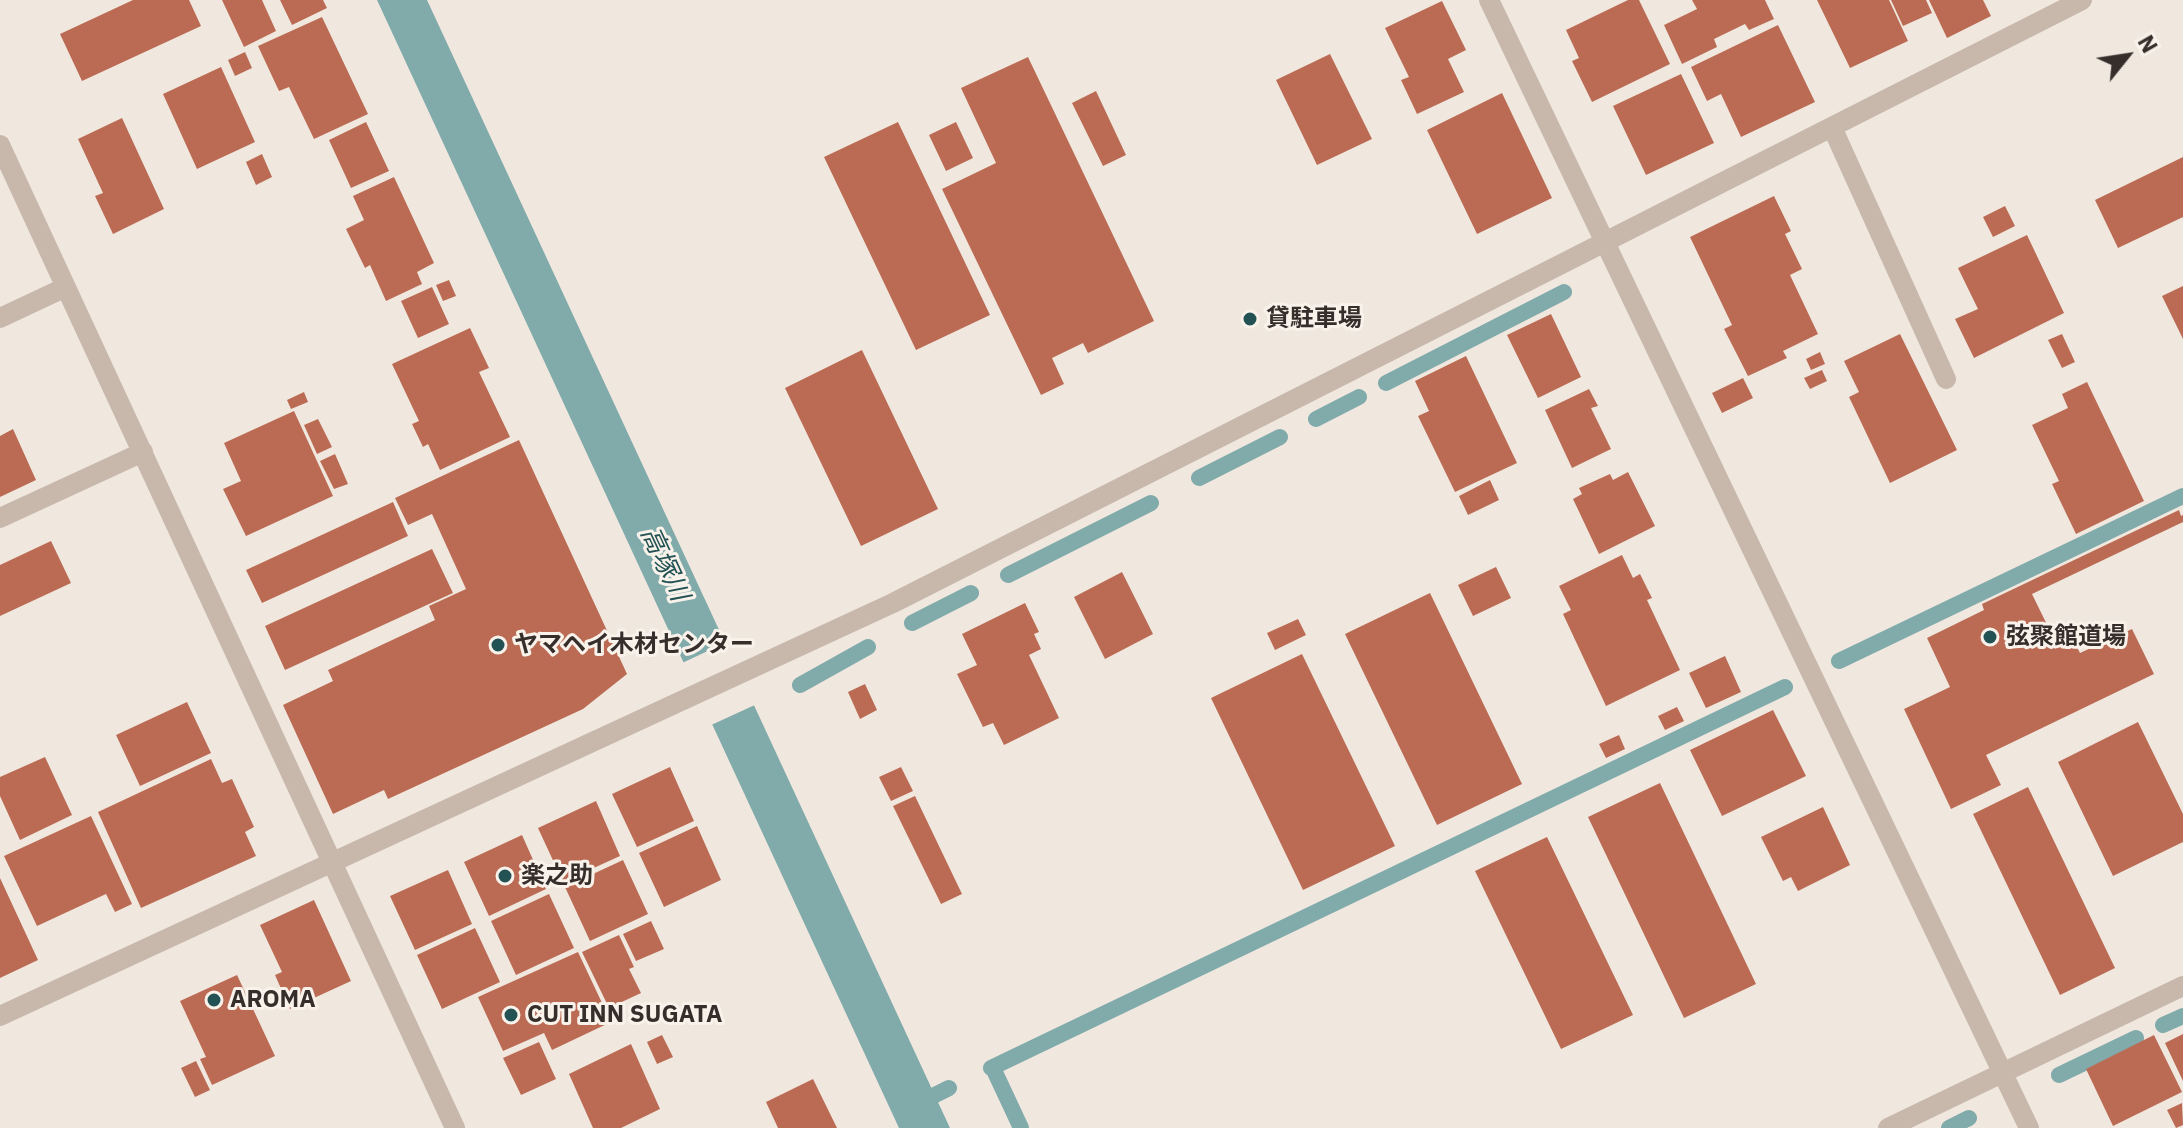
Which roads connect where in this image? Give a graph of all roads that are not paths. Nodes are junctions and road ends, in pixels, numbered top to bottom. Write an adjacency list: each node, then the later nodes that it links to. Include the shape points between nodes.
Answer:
1 (1489, 0): 5 (street)
2 (2082, 0): 3 (street)
3 (1832, 127): 5 (street); 8 (street)
4 (0, 145): 6 (street)
5 (1605, 242): 11 (street, via 893,603); 14 (street)
6 (66, 287): 7 (street); 9 (street)
7 (0, 318)
8 (1946, 379)
9 (143, 452): 10 (street); 11 (street)
10 (0, 518)
11 (332, 862): 13 (street); 15 (street)
12 (2183, 986): 14 (street)
13 (0, 1016)
14 (2003, 1073): 16 (street); 17 (street)
15 (455, 1128)
16 (1888, 1128)
17 (2029, 1128)

